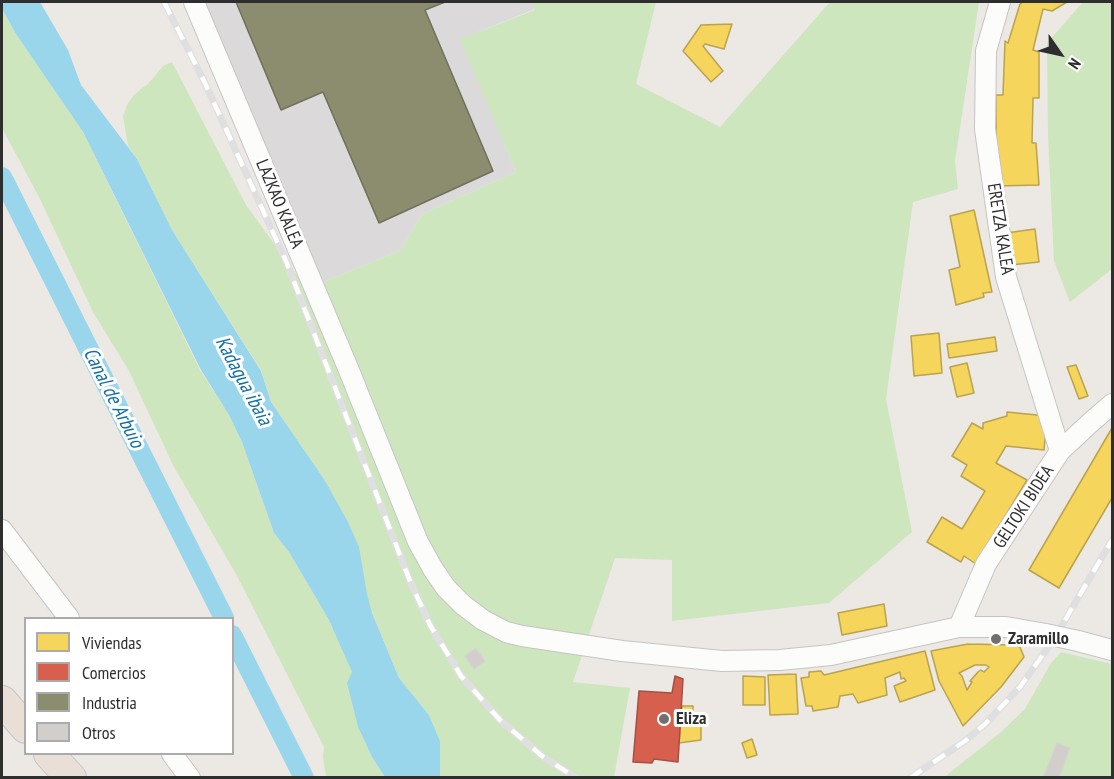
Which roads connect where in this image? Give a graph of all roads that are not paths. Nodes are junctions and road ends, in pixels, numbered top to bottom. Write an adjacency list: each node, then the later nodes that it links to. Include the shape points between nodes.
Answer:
1 (194, 2): 7 (street, LAZKAO KALEA, via 418,542 446,588 463,605 506,632 622,651 722,661 831,655)
2 (1000, 2): 4 (street, ERETZA KALEA, via 986,51 985,129 1006,277)
3 (1113, 404): 4 (street, GELTOKI BIDEA)
4 (1060, 451): 7 (street, GELTOKI BIDEA, via 987,564)
5 (2, 530): 6 (street)
6 (68, 617)
7 (959, 627): 8 (street, LAZKAO KALEA, bridge, via 1006,627)
8 (1113, 650)
9 (2, 701): 10 (highway)
10 (24, 726)
11 (51, 755): 13 (highway)
12 (174, 755): 14 (street)
13 (70, 777)
14 (190, 777)

